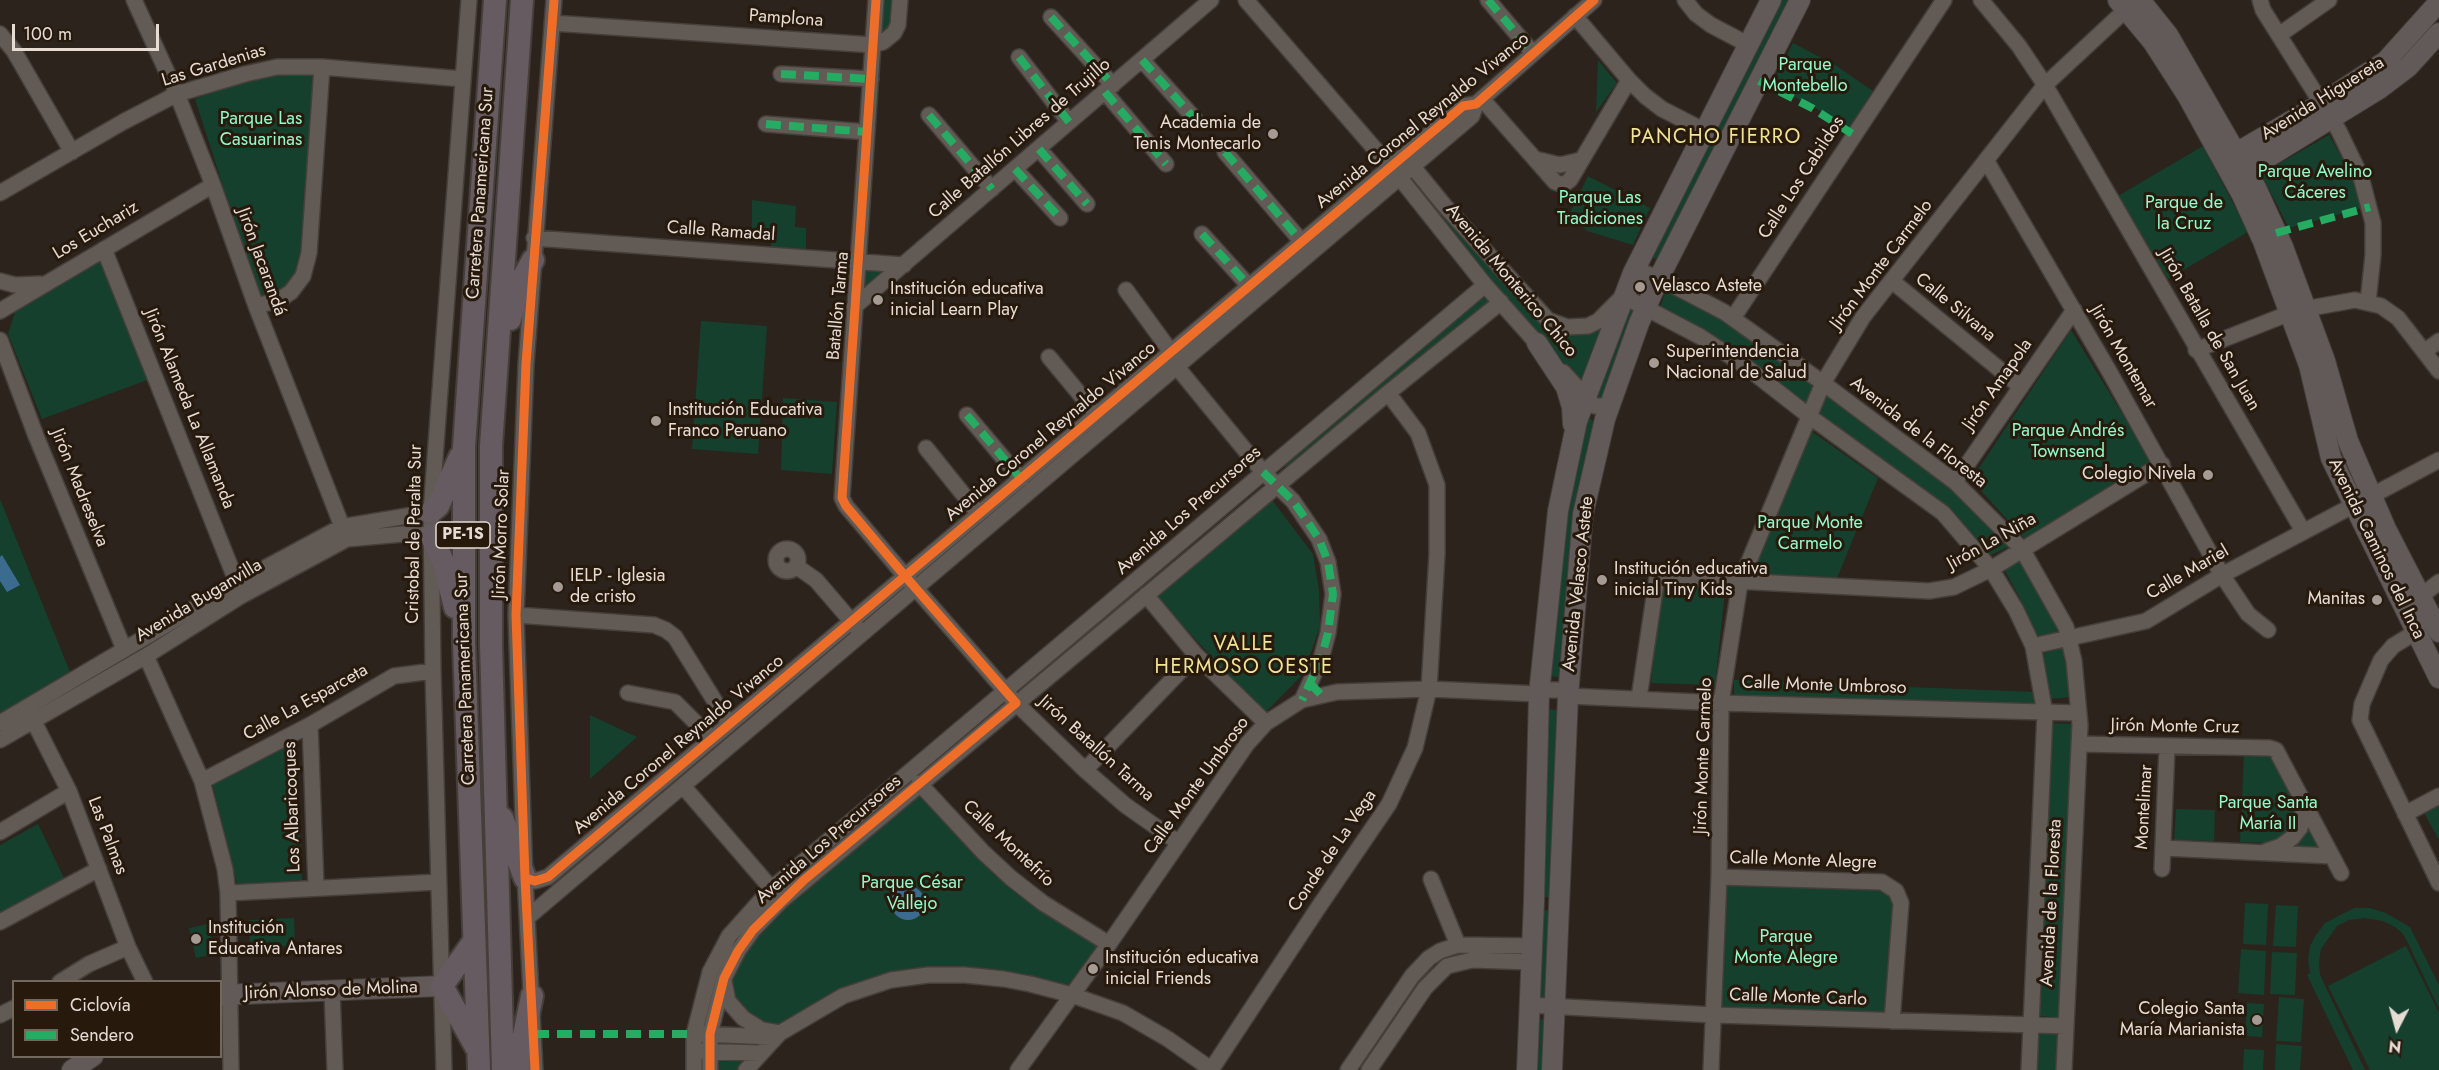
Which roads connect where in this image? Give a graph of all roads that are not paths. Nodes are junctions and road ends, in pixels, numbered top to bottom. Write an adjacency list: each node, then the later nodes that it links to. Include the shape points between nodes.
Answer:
1 (469, 0): 34 (street, Cristobal de Peralta Sur)
2 (495, 0): 105 (highway, Carretera Panamericana Sur / PE-1S)
3 (522, 0): 100 (highway, Carretera Panamericana Sur / PE-1S)
4 (554, 0): 23 (street, Jirón Morro Solar)
5 (876, 0): 27 (street, Batallón Tarma)
6 (900, 0): 27 (street, via 894,33)
7 (1211, 0): 31 (street, Calle Batallón Libres de Trujillo)
8 (1246, 0): 56 (street, Avenida Monterico Chico)
9 (1488, 0): 29 (street)
10 (1594, 0): 21 (street, Avenida Coronel Reynaldo Vivanco)
11 (1685, 0): 28 (street, via 1711,25)
12 (1772, 0): 28 (main road, Avenida Velasco Astete)
13 (1800, 0): 70 (main road, Avenida Velasco Astete)
14 (1944, 0): 86 (street, Calle Los Cabildos)
15 (1981, 0): 37 (street, Jirón Batalla de San Juan)
16 (2260, 0): 26 (street)
17 (2330, 0): 26 (street)
18 (137, 1): 39 (street, Jirón Jacarandá)
19 (2130, 2): 37 (street, Jirón Monte Carmelo); 51 (main road, Avenida Caminos del Inca)
20 (2439, 2): 41 (main road, Avenida Higuereta, via 2386,61)
21 (1575, 16): 29 (street, Avenida Coronel Reynaldo Vivanco); 36 (street)
22 (1051, 17): 38 (street)
23 (552, 22): 27 (street, Pamplona); 66 (street, Jirón Morro Solar)
24 (2439, 33): 41 (main road, Avenida Higuereta, via 2408,67 2379,89)
25 (0, 34): 49 (street, via 14,51)
26 (2279, 35): 41 (street)
27 (873, 45): 35 (street, Batallón Tarma)
28 (1749, 45): 46 (main road, Avenida Velasco Astete)
29 (1533, 53): 40 (street, Avenida Coronel Reynaldo Vivanco)
30 (1019, 57): 44 (street)
31 (1142, 60): 38 (street, Calle Batallón Libres de Trujillo); 43 (street)
32 (322, 67): 34 (street, Las Gardenias); 39 (street, Las Gardenias, via 277,67); 80 (street, via 309,254 303,276 279,300)
33 (781, 74): 35 (street)
34 (463, 79): 116 (street, Cristobal de Peralta Sur)
35 (871, 79): 47 (street, Batallón Tarma)
36 (1629, 80): 40 (street, via 1570,180 1563,185 1555,182); 46 (street, via 1662,109)
37 (2045, 85): 52 (street, Jirón Monte Carmelo); 90 (street, Jirón Batalla de San Juan)
38 (1109, 88): 44 (street, Calle Batallón Libres de Trujillo); 53 (street)
39 (177, 94): 49 (street, Las Gardenias); 58 (street, Jirón Jacarandá)
40 (1479, 101): 54 (street, Avenida Coronel Reynaldo Vivanco, via 1472,117); 56 (street, Avenida Coronel Reynaldo Vivanco, via 1463,106)
41 (2327, 111): 51 (main road, Avenida Higuereta); 57 (main road, Avenida Higuereta); 79 (street, via 2361,177 2372,214 2374,245)
42 (929, 115): 59 (street)
43 (1195, 119)
44 (1069, 122): 48 (street, Calle Batallón Libres de Trujillo)
45 (766, 124): 47 (street)
46 (1705, 131): 69 (main road, Avenida Velasco Astete)
47 (867, 132): 67 (street, Batallón Tarma)
48 (1039, 149): 55 (street, Calle Batallón Libres de Trujillo); 61 (street)
49 (72, 152): 60 (street, Las Gardenias)
50 (1225, 152): 64 (street)
51 (2230, 156): 57 (main road, Avenida Caminos del Inca)
52 (1986, 160): 72 (street, Jirón Monte Carmelo); 84 (street, Jirón Montemar)
53 (1166, 164)
54 (1413, 167): 56 (street); 77 (street, Avenida Monterico Chico, via 1548,320 1567,327 1587,326 1598,321)
55 (1015, 169): 59 (street, Calle Batallón Libres de Trujillo); 62 (street)
56 (1395, 173): 64 (street, Avenida Coronel Reynaldo Vivanco); 74 (street, Avenida Monterico Chico); 93 (street, Avenida Coronel Reynaldo Vivanco)
57 (2240, 175): 85 (main road, Avenida Caminos del Inca, via 2263,241)
58 (213, 185): 65 (street, Los Euchariz); 80 (street, Jirón Jacarandá)
59 (992, 189): 68 (street, Calle Batallón Libres de Trujillo)
60 (0, 193)
61 (1087, 204)
62 (1060, 218)
63 (1202, 234): 75 (street)
64 (1302, 242): 75 (street, Avenida Coronel Reynaldo Vivanco)
65 (104, 249): 73 (street, Los Euchariz); 127 (street, Jirón Alameda La Allamanda)
66 (534, 249): 67 (street, Calle Ramadal); 100 (highway, via 515,296); 132 (street, Jirón Morro Solar)
67 (859, 262): 68 (street, Calle Ramadal); 82 (street, Batallón Tarma)
68 (904, 265): 82 (street, Calle Batallón Libres de Trujillo)
69 (1634, 273): 70 (street, Avenida de la Floresta); 77 (main road, Avenida Velasco Astete)
70 (1659, 278): 81 (main road, Avenida Velasco Astete); 86 (street, Avenida de la Floresta)
71 (0, 281): 73 (street, via 15,285)
72 (1892, 281): 95 (street, Jirón Monte Carmelo, via 1863,317); 96 (street, Calle Silvana)
73 (46, 283): 83 (street, Los Euchariz)
74 (1485, 285): 78 (street, Avenida Monterico Chico); 110 (street, Avenida Los Precursores)
75 (1249, 286): 93 (street, Avenida Coronel Reynaldo Vivanco)
76 (1126, 290): 93 (street)
77 (1623, 296): 81 (street, Avenida de la Floresta); 98 (main road, Avenida Velasco Astete)
78 (1501, 302): 89 (street, Avenida Monterico Chico); 97 (street, Avenida Los Precursores)
79 (2368, 302): 85 (street, via 2344,301); 91 (street, via 2398,318)
80 (255, 306): 119 (street, Jirón Jacarandá)
81 (1646, 307): 99 (main road, Avenida Velasco Astete); 103 (street, Avenida de la Floresta, via 1745,366)
82 (854, 308): 125 (street, Batallón Tarma, via 842,498)
83 (0, 310)
84 (2074, 310): 96 (street, Jirón Amapola); 108 (street, Jirón Montemar)
85 (2297, 311): 90 (street); 114 (main road, Avenida Caminos del Inca, via 2325,361 2348,441); 115 (main road, Avenida Caminos del Inca, via 2331,458)
86 (1733, 318): 95 (street, Avenida de la Floresta)
87 (0, 340): 141 (street, Jirón Madreselva)
88 (2439, 340): 91 (street)
89 (1537, 343): 98 (street, Avenida Monterico Chico); 104 (main road, via 1569,395)
90 (2196, 350): 118 (street, Jirón Batalla de San Juan)
91 (2425, 351): 94 (street)
92 (1048, 357): 101 (street)
93 (1172, 358): 101 (street, Avenida Coronel Reynaldo Vivanco); 109 (street, Avenida Coronel Reynaldo Vivanco); 110 (street)
94 (2439, 371)
95 (1823, 383): 103 (street, Jirón Monte Carmelo); 112 (street, Avenida de la Floresta)
96 (2021, 387): 112 (street, Jirón Amapola)
97 (1388, 393): 113 (street, Avenida Los Precursores); 147 (street, Conde de La Vega, via 1418,433 1437,485)
98 (1585, 397): 99 (street, Avenida Monterico Chico, via 1594,406); 104 (main road, Avenida Velasco Astete)
99 (1609, 406): 151 (main road, Avenida Velasco Astete, via 1583,514)
100 (493, 412): 174 (highway, Carretera Panamericana Sur / PE-1S, via 490,540)
101 (1097, 415): 109 (street, Avenida Coronel Reynaldo Vivanco)
102 (967, 416): 111 (street)
103 (1809, 416): 123 (street, Avenida de la Floresta, via 1943,513); 128 (street, Jirón Monte Carmelo)
104 (1573, 440): 149 (main road, Avenida Velasco Astete, via 1558,511)
105 (465, 447): 116 (highway, via 438,506); 139 (highway, Carretera Panamericana Sur / PE-1S)
106 (926, 448): 117 (street)
107 (2439, 460): 114 (street, Calle Mariel)
108 (2162, 464): 121 (street, Jirón La Niña); 124 (street, Jirón Montemar)
109 (1043, 470): 111 (street, Avenida Coronel Reynaldo Vivanco); 129 (street, Avenida Coronel Reynaldo Vivanco)
110 (1263, 472): 113 (street); 152 (street, Avenida Los Precursores)
111 (1021, 479): 117 (street, Avenida Coronel Reynaldo Vivanco)
112 (1955, 482): 121 (street, Avenida de la Floresta)
113 (1277, 486): 130 (street, Avenida Los Precursores); 146 (street, via 1307,520 1328,562 1333,594 1328,633)
114 (2372, 497): 115 (street, Calle Mariel); 131 (main road, Avenida Caminos del Inca)
115 (2353, 506): 118 (street, Calle Mariel); 135 (main road, Avenida Caminos del Inca)
116 (431, 512): 119 (street, Avenida Buganvilla); 120 (street, Cristobal de Peralta Sur)
117 (979, 514): 125 (street, Avenida Coronel Reynaldo Vivanco)
118 (2304, 531): 124 (street, Calle Mariel)
119 (344, 533): 120 (street, Avenida Buganvilla); 127 (street, Avenida Buganvilla); 143 (street, Avenida Buganvilla)
120 (431, 535): 139 (highway, via 444,564); 144 (street, Cristobal de Peralta Sur)
121 (2022, 549): 123 (street, Jirón La Niña); 138 (street, Avenida de la Floresta)
122 (796, 566): 133 (street, via 816,580)
123 (1991, 569): 128 (street, Jirón La Niña, via 1954,586 1929,591); 140 (street, Avenida de la Floresta)
124 (2222, 575): 134 (street, Jirón Montemar, via 2248,614); 138 (street, Calle Mariel, via 2146,621)
125 (905, 576): 129 (street, Batallón Tarma); 133 (street, Avenida Coronel Reynaldo Vivanco)
126 (2439, 582): 131 (street)
127 (237, 583): 141 (street, Avenida Buganvilla)
128 (1740, 583): 153 (street, Jirón La Niña, via 1657,577); 155 (street, Jirón Monte Carmelo)
129 (916, 588): 137 (street, Avenida Coronel Reynaldo Vivanco); 152 (street, Jirón Batallón Tarma)
130 (1146, 595): 142 (street); 152 (street, Avenida Los Precursores)
131 (2421, 597): 136 (main road, Avenida Caminos del Inca)
132 (516, 615): 161 (street, via 666,630 675,637); 186 (street, Jirón Morro Solar)
133 (851, 621): 137 (street); 161 (street, Avenida Coronel Reynaldo Vivanco)
134 (2268, 630)
135 (2416, 632): 145 (main road, Avenida Caminos del Inca); 175 (street, via 2393,646 2381,660 2360,712 2361,727)
136 (2439, 632)
137 (862, 634): 170 (street, Avenida Coronel Reynaldo Vivanco)
138 (2070, 638): 140 (street, Calle Mariel); 157 (street, Avenida de la Floresta)
139 (464, 642): 198 (highway, Carretera Panamericana Sur / PE-1S)
140 (2033, 646): 156 (street, Avenida de la Floresta)
141 (124, 649): 158 (street, Avenida Buganvilla)
142 (1196, 655): 160 (street); 167 (street)
143 (146, 656): 158 (street, Avenida Buganvilla); 168 (street)
144 (433, 671): 162 (street, Calle La Esparceta, via 393,676); 188 (street, Cristobal de Peralta Sur)
145 (2439, 678)
146 (1310, 683): 150 (street); 154 (street)
147 (1429, 689): 149 (street, Calle Monte Umbroso); 150 (street, Calle Monte Umbroso); 236 (street, Conde de La Vega, via 1415,748 1389,804)
148 (628, 693): 163 (street, via 675,702)
149 (1539, 694): 151 (street, Calle Monte Umbroso, via 1561,690); 194 (main road, Avenida Velasco Astete)
150 (1321, 695): 154 (street, Calle Monte Umbroso)
151 (1568, 696): 153 (street, Calle Monte Umbroso); 195 (main road, Avenida Velasco Astete)
152 (1011, 698): 167 (street, Jirón Batallón Tarma); 169 (street, Avenida Los Precursores); 192 (street, Avenida Los Precursores)
153 (1639, 698): 155 (street, Calle Monte Umbroso)
154 (1302, 700): 160 (street, Calle Monte Umbroso)
155 (1721, 703): 156 (street, Calle Monte Umbroso); 185 (street, Jirón Monte Carmelo)
156 (2045, 713): 157 (street, Calle Monte Umbroso); 215 (street, Avenida de la Floresta)
157 (2079, 713): 165 (street, Avenida de la Floresta)
158 (30, 714): 159 (street, Avenida Buganvilla); 164 (street, Avenida Buganvilla); 171 (street, Las Palmas)
159 (0, 723)
160 (1266, 723): 177 (street, Calle Monte Umbroso, via 1247,744)
161 (729, 724): 163 (street, Avenida Coronel Reynaldo Vivanco)
162 (310, 725): 168 (street, Calle La Esparceta); 190 (street, Los Albaricoques)
163 (712, 739): 184 (street, Avenida Coronel Reynaldo Vivanco)
164 (0, 740)
165 (2079, 744): 166 (street, Jirón Monte Cruz); 216 (street, Avenida de la Floresta)
166 (2167, 747): 173 (street, Jirón Monte Cruz, via 2276,750); 178 (street, Montelimar)
167 (1085, 770): 177 (street, Jirón Batallón Tarma, via 1125,805)
168 (202, 781): 191 (street)
169 (919, 783): 192 (street, Avenida Los Precursores); 199 (street, Calle Montefrío, via 1011,878)
170 (683, 786): 192 (street); 193 (street, Avenida Coronel Reynaldo Vivanco)
171 (69, 791): 176 (street); 181 (street, Las Palmas)
172 (2439, 796): 175 (street)
173 (2303, 798): 179 (street, via 2300,828 2281,846); 180 (street)
174 (495, 801): 186 (highway); 229 (highway, Carretera Panamericana Sur / PE-1S)
175 (2405, 814): 189 (street)
176 (0, 832)
177 (1179, 843): 199 (street, Calle Monte Umbroso)
178 (2163, 848): 179 (street); 182 (street, Montelimar)
179 (2263, 853): 180 (street)
180 (2332, 855): 183 (street)
181 (99, 869): 197 (street); 201 (street, Las Palmas)
182 (2162, 869)
183 (2341, 873)
184 (548, 877): 186 (street, via 535,881); 193 (street, via 542,885)
185 (1719, 877): 213 (street, Jirón Monte Carmelo); 214 (street, Calle Monte Alegre, via 1882,882 1896,891 1901,903)
186 (525, 878): 196 (street, Jirón Morro Solar)
187 (1431, 879): 200 (street)
188 (438, 882): 190 (street); 206 (street, Cristobal de Peralta Sur)
189 (2439, 883)
190 (316, 887): 191 (street)
191 (228, 892): 208 (street)
192 (776, 895): 203 (street, Avenida Los Precursores); 217 (street, Avenida Los Precursores, via 743,918 720,950 704,989)
193 (548, 900): 196 (street, Avenida Coronel Reynaldo Vivanco)
194 (1534, 901): 195 (main road); 202 (main road, Avenida Velasco Astete)
195 (1559, 903): 212 (main road, Avenida Velasco Astete)
196 (527, 918): 209 (street, Jirón Morro Solar)
197 (0, 922)
198 (474, 942): 206 (highway); 224 (highway, Carretera Panamericana Sur / PE-1S)
199 (1109, 944): 210 (street, Calle Monte Umbroso)
200 (1458, 945): 202 (street); 237 (street, via 1440,951 1418,969)
201 (128, 947): 204 (street); 205 (street, Las Palmas)
202 (1532, 954): 211 (main road, Avenida Velasco Astete); 238 (street, via 1447,966 1425,988)
203 (724, 978): 218 (street, Avenida Los Precursores); 219 (street, via 728,1001 743,1018)
204 (62, 980)
205 (144, 980)
206 (442, 986): 207 (main road, Jirón Alonso de Molina); 224 (highway); 228 (street, Cristobal de Peralta Sur)
207 (332, 992): 208 (main road, Jirón Alonso de Molina); 227 (street)
208 (224, 994): 226 (street)
209 (532, 996): 230 (highway); 231 (street, Jirón Morro Solar)
210 (1072, 996): 219 (street, via 1004,979 928,975 865,987); 235 (street, Calle Monte Umbroso); 236 (street, via 1124,1014)
211 (1529, 1005): 212 (street, Calle Monte Carlo); 239 (main road, Avenida Velasco Astete)
212 (1554, 1006): 213 (street, Calle Monte Carlo); 240 (main road, Avenida Velasco Astete)
213 (1714, 1015): 214 (street, Calle Monte Carlo); 241 (street, Jirón Monte Carmelo)
214 (1892, 1021): 215 (street, Calle Monte Carlo)
215 (2031, 1024): 216 (street, Calle Monte Carlo); 242 (street, Avenida de la Floresta)
216 (2066, 1026): 243 (street, Avenida de la Floresta)
217 (694, 1034): 218 (street); 220 (street, Avenida Los Precursores)
218 (710, 1034): 219 (street); 221 (street, Avenida Los Precursores)
219 (777, 1035): 222 (street)
220 (694, 1051): 221 (street); 232 (street, Avenida Los Precursores)
221 (710, 1052): 222 (street); 233 (street, Avenida Los Precursores)
222 (760, 1053): 234 (street)
223 (90, 1058): 225 (main road)
224 (478, 1061)
225 (72, 1070)
226 (231, 1070)
227 (336, 1070)
228 (444, 1070)
229 (503, 1070)
230 (517, 1070)
231 (535, 1070)
232 (694, 1070)
233 (710, 1070)
234 (746, 1070)
235 (1018, 1070)
236 (1211, 1070)
237 (1348, 1070)
238 (1369, 1070)
239 (1527, 1070)
240 (1552, 1070)
241 (1711, 1070)
242 (2029, 1070)
243 (2064, 1070)

